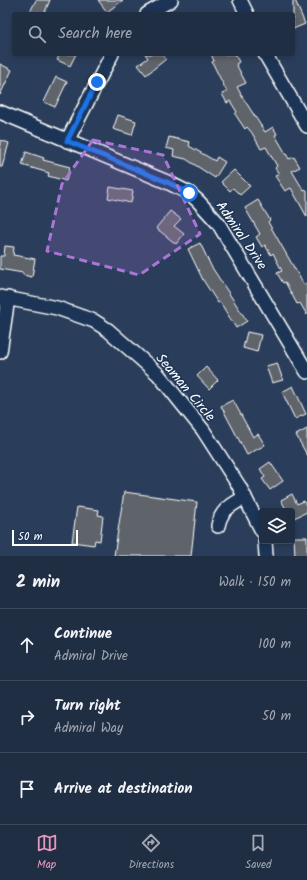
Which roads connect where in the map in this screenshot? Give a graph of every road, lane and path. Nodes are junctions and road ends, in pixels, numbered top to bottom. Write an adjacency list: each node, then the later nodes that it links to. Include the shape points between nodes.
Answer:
1 (171, 0): 3 (street)
2 (240, 0): 4 (street)
3 (150, 12)
4 (246, 12)
5 (111, 56): 9 (street)
6 (266, 56): 8 (street)
7 (0, 112): 9 (street, Admiral Drive)
8 (307, 126)
9 (67, 141): 12 (street, Admiral Drive, via 167,182 189,193 198,201 218,223)
10 (4, 297): 11 (street); 13 (street, Seaman Circle, via 56,308 94,320 108,330 158,374 203,430)
11 (0, 352)
12 (307, 372)
13 (246, 497): 14 (street, Seaman Circle); 15 (street, via 225,509)
14 (259, 525)
15 (218, 526)
16 (265, 544): 17 (street)
17 (266, 556)

